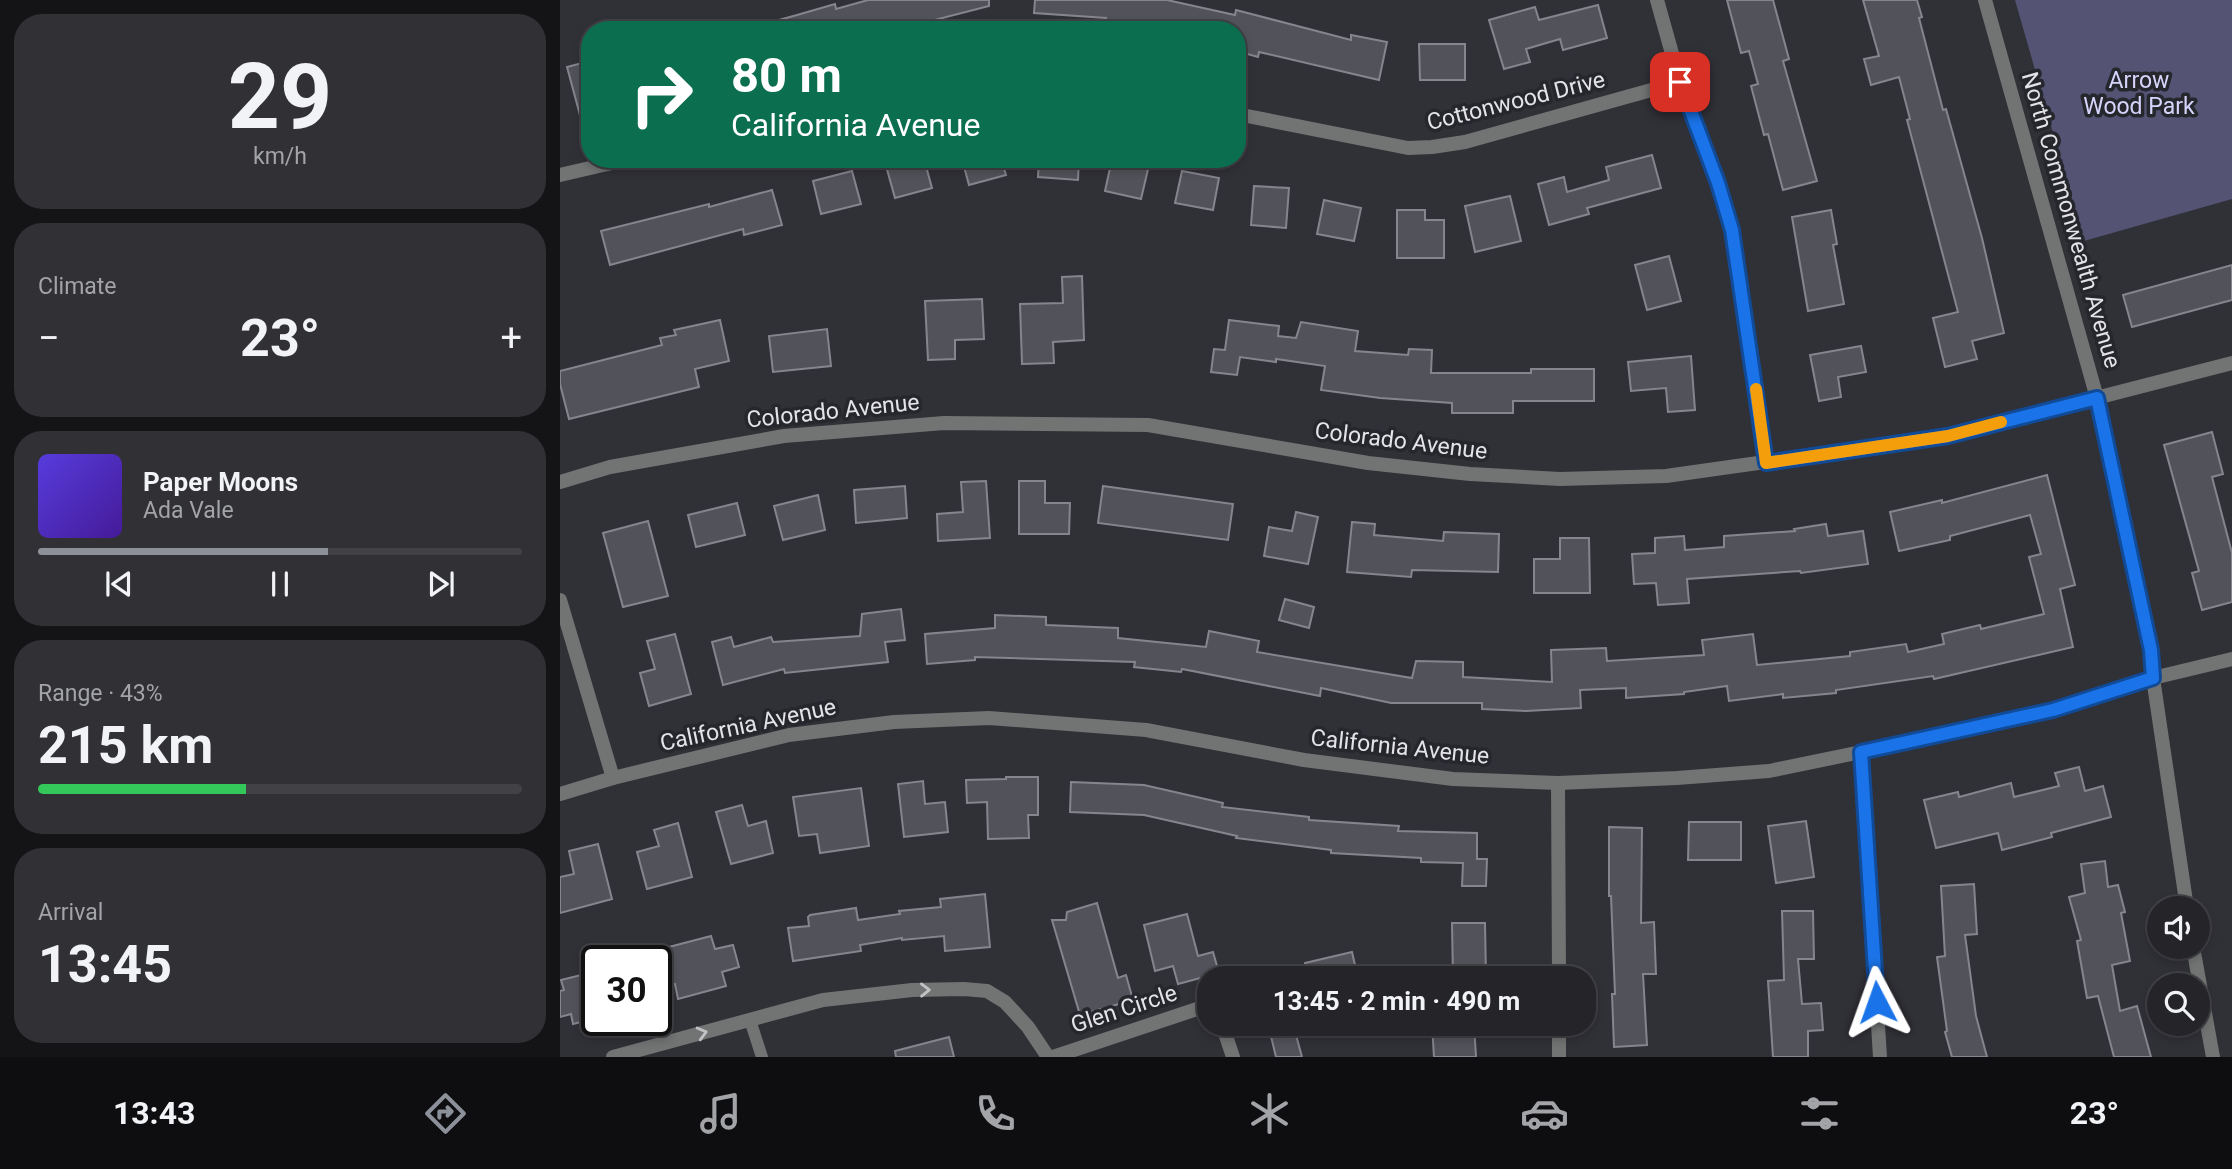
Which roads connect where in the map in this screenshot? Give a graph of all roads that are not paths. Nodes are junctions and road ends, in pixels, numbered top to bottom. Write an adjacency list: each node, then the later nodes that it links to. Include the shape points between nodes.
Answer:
1 (1657, 0): 3 (street)
2 (1985, 0): 8 (street, North Commonwealth Avenue)
3 (1680, 82): 4 (street, Cottonwood Drive, via 1465,142 1432,147 1408,148); 9 (street, via 1732,230)
4 (1246, 116)
5 (590, 168): 6 (street)
6 (560, 175)
7 (2232, 363): 8 (street, Colorado Avenue)
8 (2097, 398): 9 (street, Colorado Avenue, via 1948,436); 13 (street, North Commonwealth Avenue, via 2151,650)
9 (1766, 463): 10 (street, Colorado Avenue, via 1666,476 1560,479 1368,463 1148,425 944,423 784,436 610,467)
10 (560, 482)
11 (560, 600): 15 (street)
12 (2232, 659): 13 (street, California Avenue)
13 (2153, 678): 14 (street, California Avenue, via 2053,710); 18 (street, North Commonwealth Avenue)
14 (1861, 752): 16 (street, California Avenue, via 1769,771); 30 (street)
15 (613, 778): 16 (street, California Avenue, via 789,735 894,722 989,718 1146,730 1304,760 1453,779); 17 (street, California Avenue)
16 (1558, 783): 20 (street)
17 (560, 794)
18 (2186, 896)
19 (2195, 959): 31 (street)
20 (1559, 966)
21 (1197, 1009): 27 (street, Glen Circle)
22 (750, 1020): 25 (street, one-way to 22); 26 (lane); 27 (street, one-way to 27, via 824,1000 912,990 986,991 1004,1002)
23 (1226, 1036): 28 (street)
24 (1559, 1036): 29 (street)
25 (613, 1057)
26 (762, 1057)
27 (1051, 1057)
28 (1233, 1057)
29 (1559, 1057)
30 (1880, 1057)
31 (2213, 1057)

